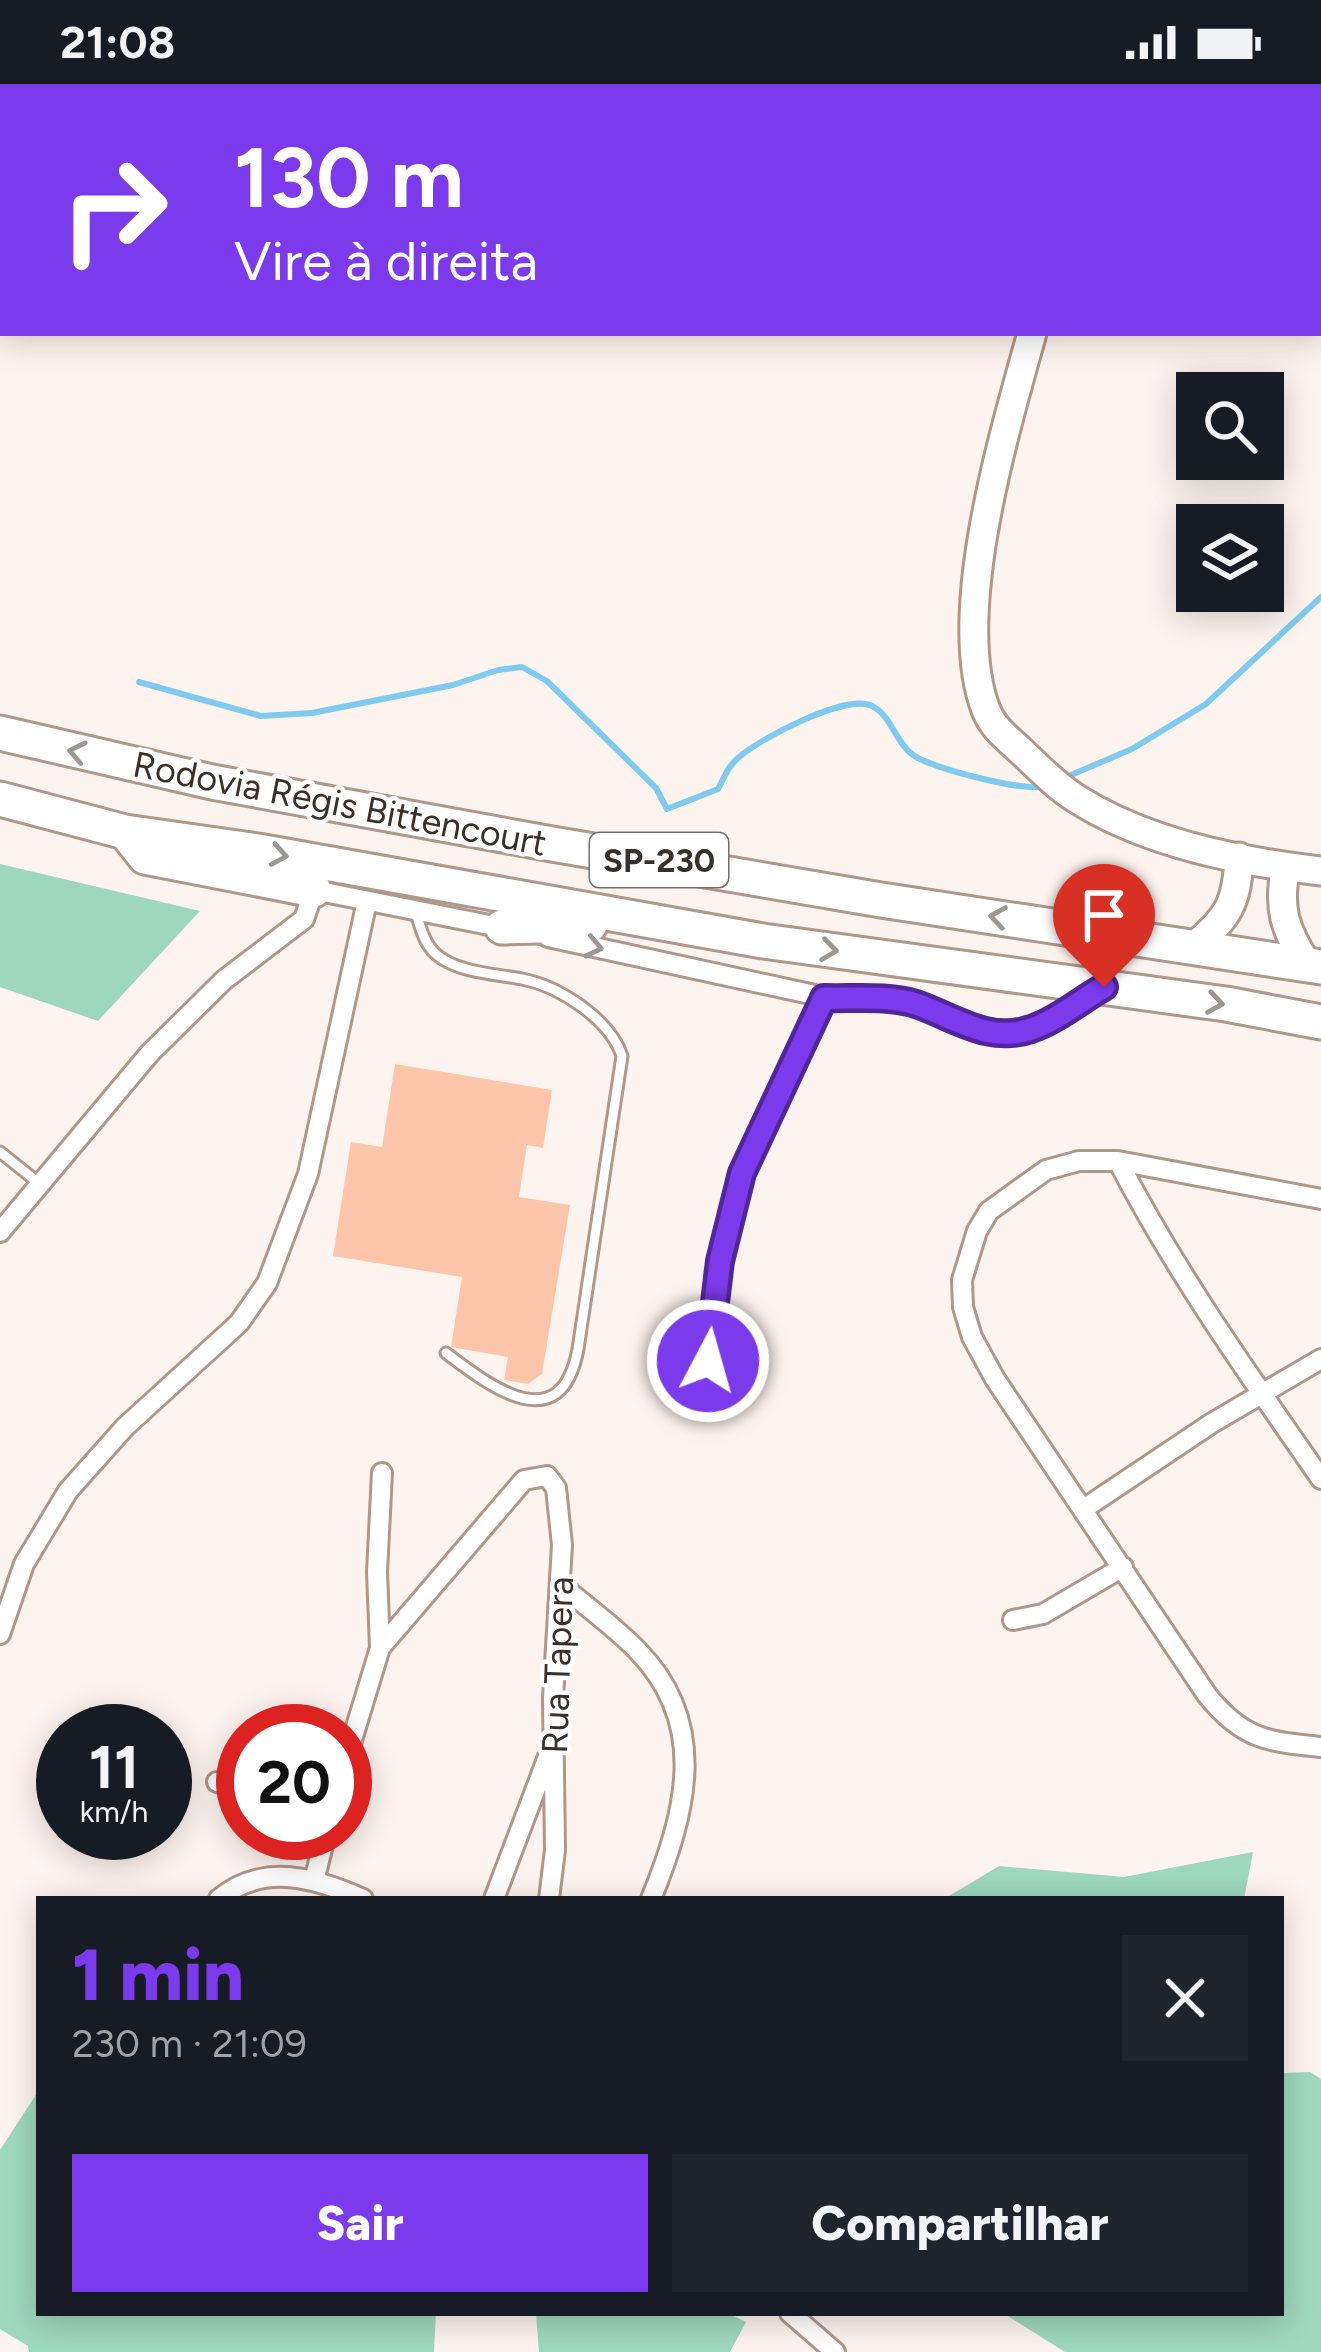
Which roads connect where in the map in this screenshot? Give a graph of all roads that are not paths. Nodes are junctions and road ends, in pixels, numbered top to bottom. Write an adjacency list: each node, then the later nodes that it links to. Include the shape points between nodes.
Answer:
1 (1031, 336): 5 (street, via 980,559 974,633 986,710 998,731 1089,806)
2 (0, 734): 13 (highway, Rodovia Régis Bittencourt / SP-230, one-way to 2, via 552,844)
3 (0, 799): 4 (highway, Rodovia Régis Bittencourt / SP-230)
4 (125, 832): 8 (highway, via 145,857); 12 (highway, Rodovia Régis Bittencourt / SP-230, one-way to 12)
5 (1239, 856): 6 (street); 13 (street, via 1234,904)
6 (1286, 867): 7 (street); 14 (street, via 1281,913)
7 (1321, 871)
8 (314, 890): 9 (street); 20 (street, via 304,919 224,980 149,1053)
9 (367, 901): 10 (street); 33 (street, via 308,1174 267,1283 239,1323 68,1491 25,1564)
10 (415, 910): 11 (street); 23 (lane, via 438,957 550,988 602,1024 622,1056 567,1385 523,1400)
11 (502, 927): 12 (highway, via 605,926); 16 (street, one-way to 16)
12 (764, 941): 15 (highway, Rodovia Régis Bittencourt / SP-230, one-way to 15)
13 (1193, 947): 14 (highway, Rodovia Régis Bittencourt / SP-230)
14 (1314, 965)
15 (1104, 987): 16 (street, via 1030,1030 1009,1032 954,1023 913,1003); 17 (highway, Rodovia Régis Bittencourt / SP-230, one-way to 17)
16 (824, 998): 25 (lane, via 742,1173)
17 (1321, 1022)
18 (0, 1152): 20 (lane)
19 (1118, 1161): 21 (street); 26 (street, via 1155,1233); 29 (street, via 1078,1161 1018,1188 976,1232 962,1280 972,1337)
20 (40, 1184): 22 (street)
21 (1321, 1198)
22 (0, 1232)
23 (446, 1354)
24 (1321, 1359): 26 (street)
25 (708, 1361)
26 (1263, 1395): 28 (street); 29 (street)
27 (382, 1473): 34 (street)
28 (1321, 1479)
29 (1085, 1508): 30 (street)
30 (1123, 1567): 32 (street, via 1043,1613); 37 (street, via 1227,1720 1267,1740)
31 (560, 1584): 34 (street, Rua Tapera, via 561,1518 552,1480 530,1476); 36 (street, Rua Tapera); 44 (street, via 639,1651 682,1721 680,1806)
32 (1013, 1619)
33 (0, 1634)
34 (380, 1648): 35 (street)
35 (363, 1704)
36 (553, 1744): 42 (street); 43 (street, Rua Tapera)
37 (1321, 1748)
38 (319, 1860): 39 (street)
39 (314, 1881): 40 (street, via 269,1877); 41 (street)
40 (223, 1896)
41 (355, 1896)
42 (495, 1896)
43 (549, 1896)
44 (652, 1896)
45 (793, 2316): 46 (street)
46 (835, 2352)

